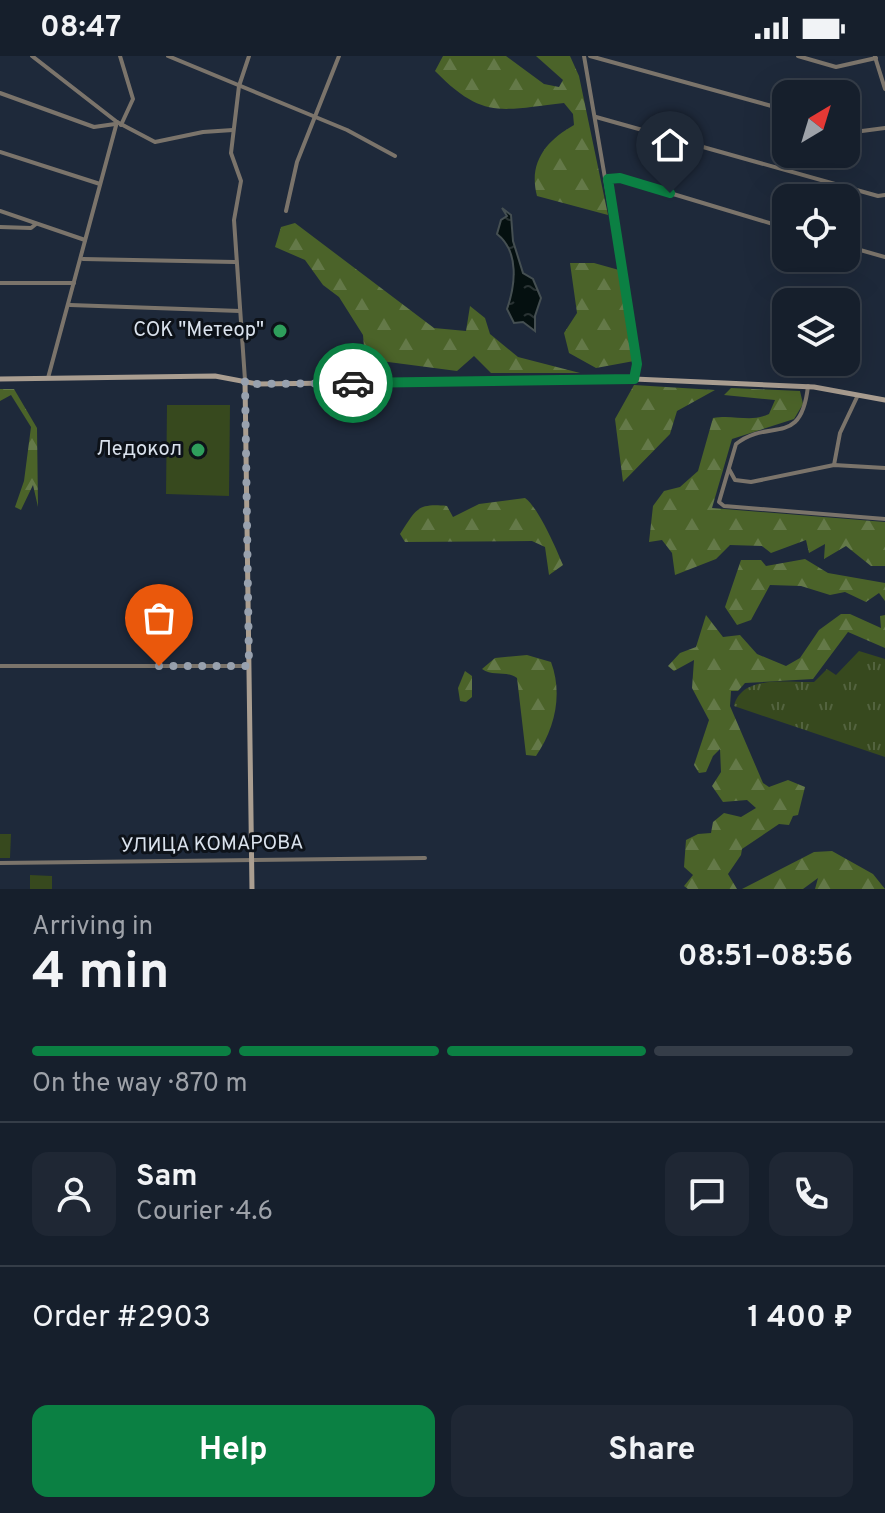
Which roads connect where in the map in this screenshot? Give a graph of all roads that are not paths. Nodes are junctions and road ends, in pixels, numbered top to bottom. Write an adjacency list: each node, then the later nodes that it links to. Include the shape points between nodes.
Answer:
1 (32, 56): 16 (street)
2 (120, 56): 16 (street, via 133,99)
3 (168, 56): 10 (street)
4 (249, 56): 10 (street)
5 (339, 56): 15 (street)
6 (584, 56): 14 (street)
7 (590, 56): 13 (street)
8 (798, 56): 9 (street, via 836,67)
9 (875, 57): 11 (street)
10 (239, 86): 15 (street); 18 (street)
11 (885, 89)
12 (0, 93): 16 (street, via 94,127)
13 (772, 106)
14 (596, 117): 22 (street); 24 (street)
15 (316, 118): 21 (street); 26 (street, via 297,162)
16 (117, 124): 18 (street, via 155,142); 23 (street)
17 (885, 128): 19 (street)
18 (233, 130): 34 (street, via 231,153 241,181 234,220)
19 (860, 130)
20 (0, 152): 23 (street)
21 (395, 156)
22 (608, 179): 28 (street, via 620,178); 41 (street, via 637,364)
23 (100, 184): 30 (street)
24 (885, 195)
25 (0, 211): 27 (street)
26 (286, 211)
27 (37, 223): 29 (street, via 31,228); 30 (street)
28 (772, 224)
29 (0, 227)
30 (85, 240): 33 (street)
31 (860, 250): 32 (street)
32 (885, 257)
33 (83, 259): 34 (street); 36 (street)
34 (235, 262): 38 (street)
35 (0, 283): 36 (street)
36 (74, 283): 37 (street)
37 (70, 305): 38 (street); 39 (street)
38 (240, 311): 42 (street)
39 (48, 378): 40 (street); 42 (street)
40 (0, 379)
41 (634, 379): 42 (street, via 257,384); 43 (street)
42 (245, 380): 52 (street)
43 (808, 386): 44 (street); 48 (street, via 800,419 741,440)
44 (859, 393): 45 (street); 47 (street, via 840,433)
45 (885, 400)
46 (885, 457): 49 (street)
47 (834, 465): 48 (street, via 751,482 735,480); 49 (street)
48 (728, 467): 50 (street, via 719,497 724,506)
49 (884, 467)
50 (885, 519)
51 (0, 666): 52 (street)
52 (249, 666): 54 (street)
53 (425, 858): 54 (street, УЛИЦА КОМАРОВА)
54 (252, 861): 55 (street, УЛИЦА КОМАРОВА); 56 (street)
55 (0, 863)
56 (252, 889)

